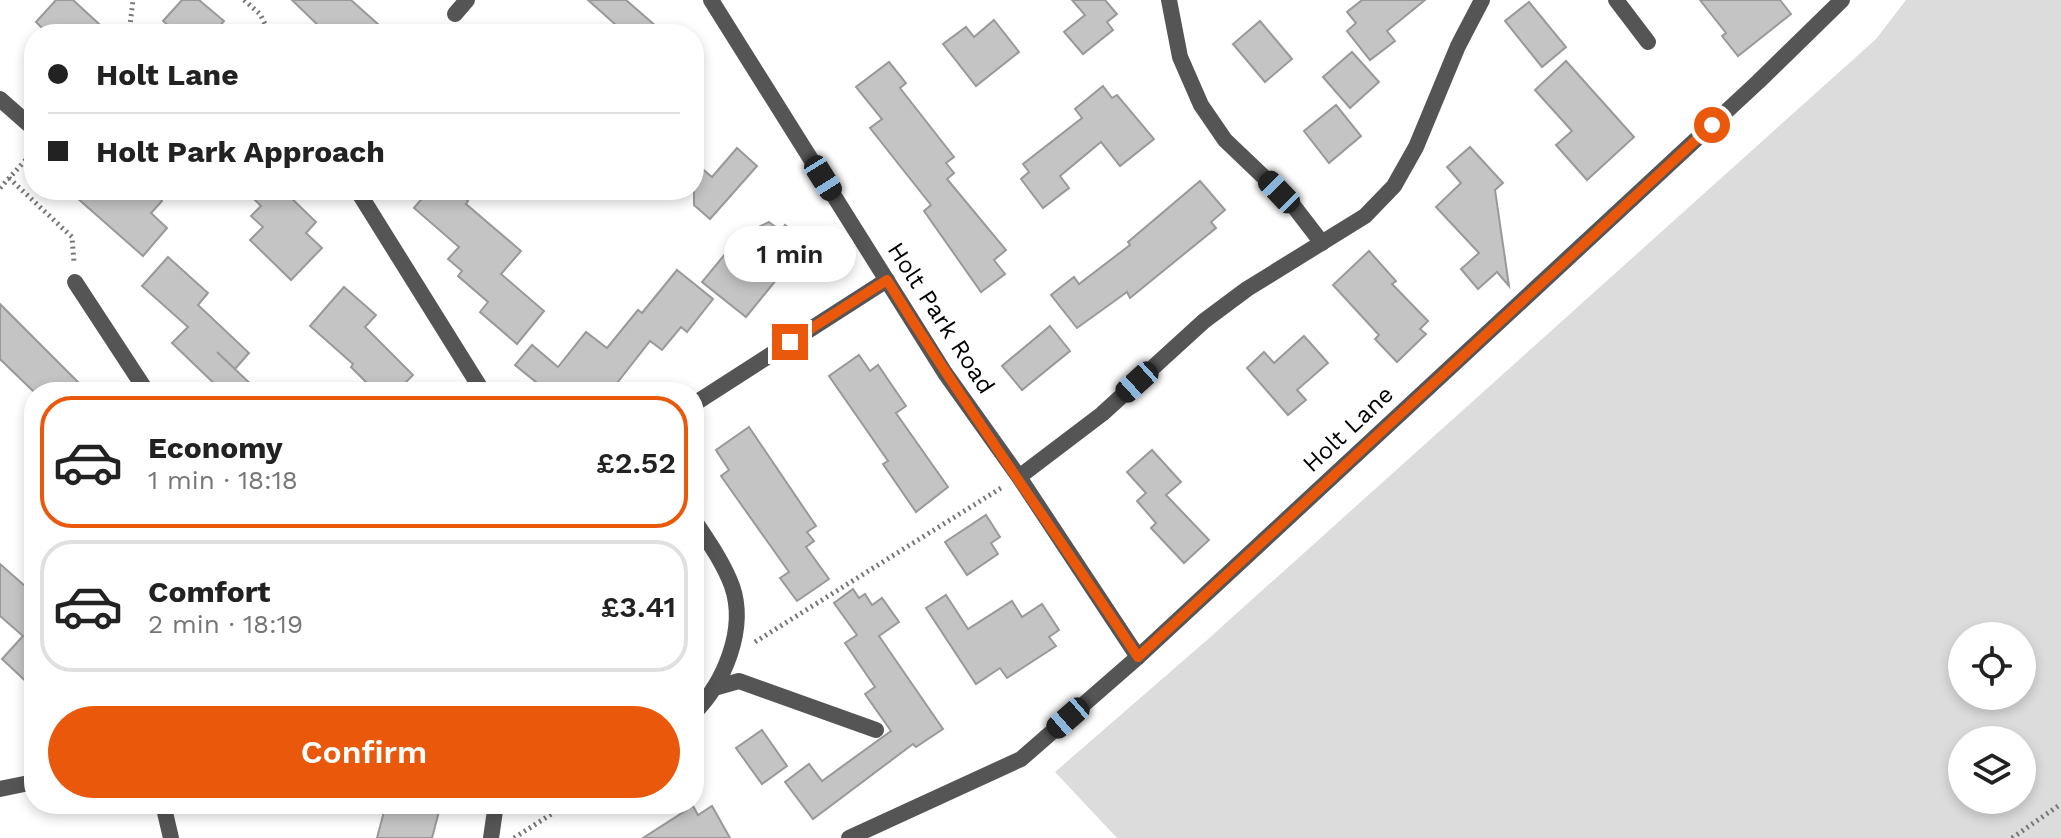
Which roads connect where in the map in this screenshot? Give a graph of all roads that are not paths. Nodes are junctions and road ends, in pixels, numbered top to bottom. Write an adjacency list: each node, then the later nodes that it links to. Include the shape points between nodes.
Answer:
1 (467, 0): 7 (street)
2 (711, 0): 13 (street, Holt Park Road)
3 (1169, 0): 12 (street, via 1180,57 1201,105 1225,140 1292,204)
4 (1482, 0): 12 (street, via 1394,186 1365,216)
5 (1616, 0): 8 (street)
6 (1842, 0): 20 (street, Holt Lane)
7 (455, 14)
8 (1648, 42)
9 (0, 99): 10 (street)
10 (24, 120)
11 (363, 200): 16 (street)
12 (1322, 243): 18 (street, via 1204,321 1102,414)
13 (887, 280): 17 (street); 18 (street, Holt Park Road)
14 (75, 282): 15 (street)
15 (140, 382)
16 (477, 382)
17 (704, 398)
18 (1019, 477): 20 (street, Holt Park Road)
19 (704, 537): 21 (street, via 733,588 736,615)
20 (1138, 657): 30 (street, Holt Lane, via 1021,759)
21 (718, 681): 22 (street); 23 (street, via 739,681)
22 (704, 700)
23 (876, 730)
24 (24, 784): 25 (street)
25 (0, 789)
26 (165, 814): 28 (street)
27 (495, 814): 29 (street)
28 (171, 838)
29 (491, 838)
30 (849, 838)

